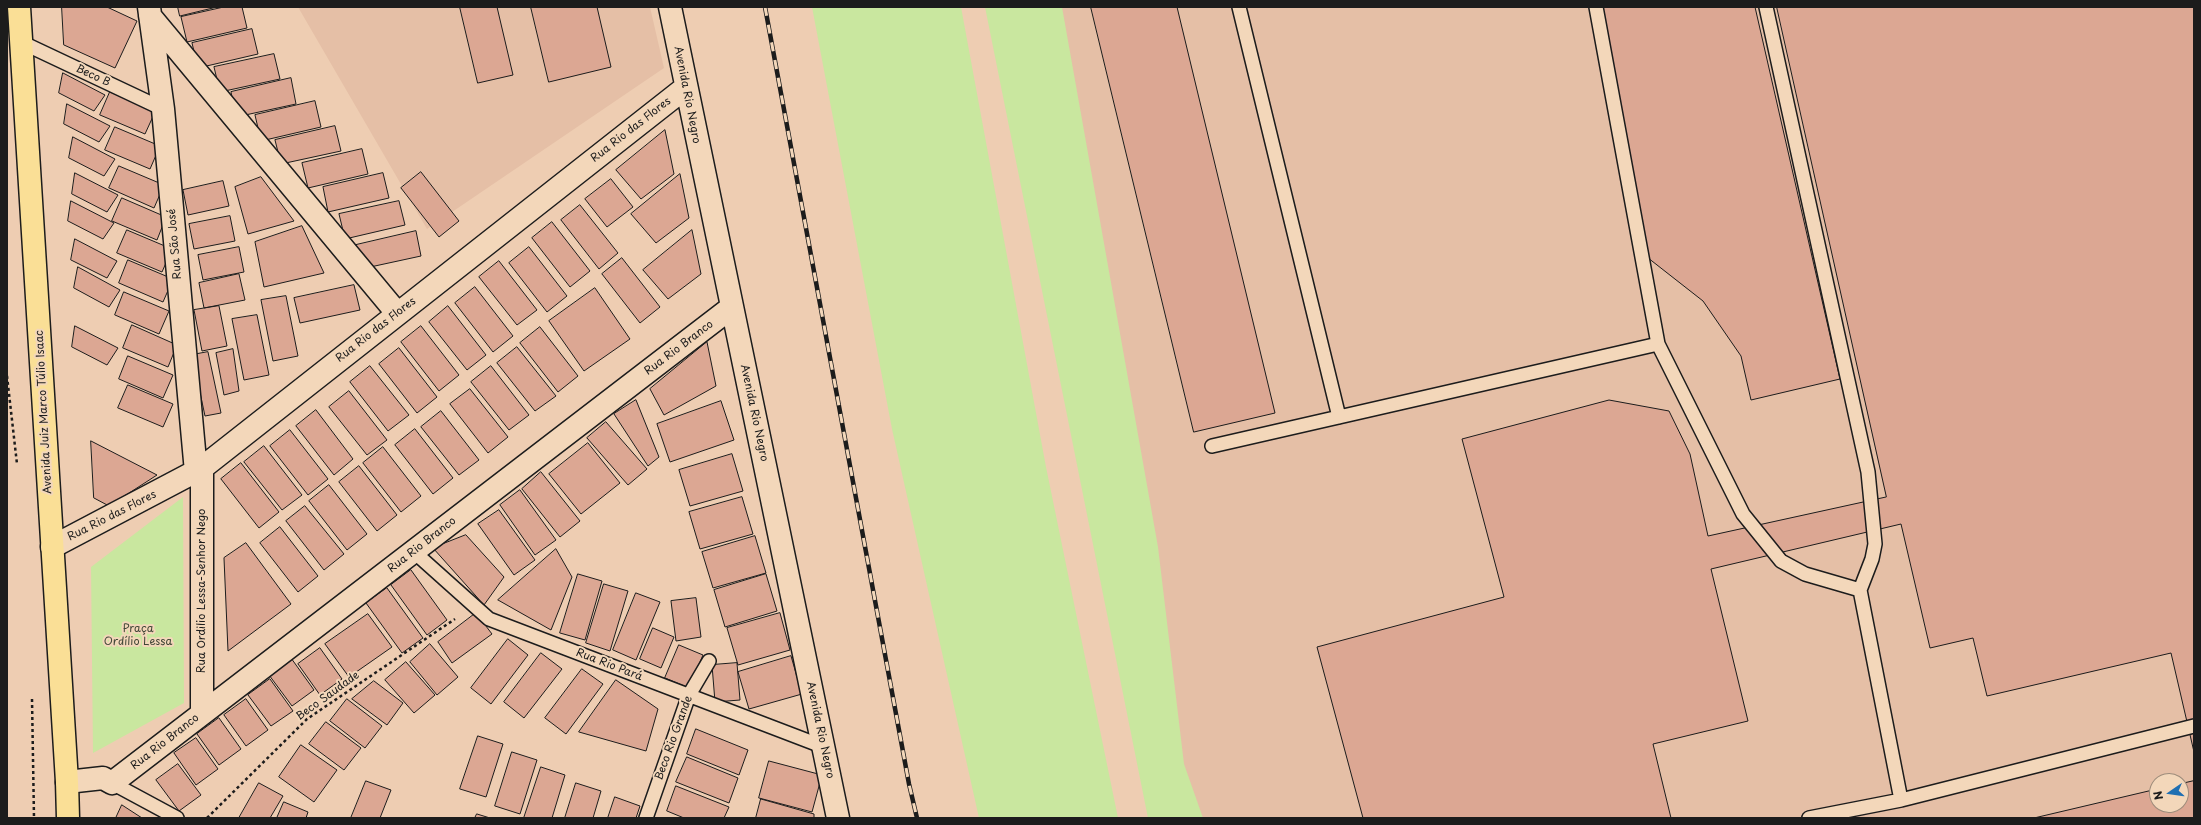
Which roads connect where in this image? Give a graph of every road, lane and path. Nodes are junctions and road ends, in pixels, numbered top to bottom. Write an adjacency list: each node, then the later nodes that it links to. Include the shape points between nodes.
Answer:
1 (19, 7): 7 (main road, Avenida Juiz Marco Túlio Isaac)
2 (670, 7): 8 (street, Avenida Rio Negro)
3 (1239, 7): 13 (lane)
4 (1596, 7): 12 (lane)
5 (1766, 7): 18 (lane, via 1868,472 1875,544)
6 (150, 11): 9 (street, Rua São José); 11 (street, Rua São José)
7 (22, 43): 9 (lane, Beco B); 16 (main road, Avenida Juiz Marco Túlio Isaac)
8 (685, 88): 10 (street, Avenida Rio Negro); 11 (street, Rua Rio das Flores)
9 (163, 109): 15 (street, Rua São José)
10 (732, 307): 17 (street, Rua Rio Branco); 24 (street, Avenida Rio Negro)
11 (397, 313): 15 (street, Rua Rio das Flores)
12 (1658, 344): 13 (lane); 18 (lane, via 1743,514 1781,561 1805,574)
13 (1339, 417): 14 (lane)
14 (1212, 446)
15 (199, 470): 16 (street, Rua Rio das Flores); 22 (street, Rua Ordilio Lessa-Senhor Nego)
16 (52, 547): 25 (main road, Avenida Juiz Marco Túlio Isaac)
17 (413, 551): 19 (lane, Rua Rio Pará); 22 (street, Rua Rio Branco)
18 (1860, 590): 27 (lane)
19 (474, 606): 21 (lane, Rua Rio Pará, via 489,619); 30 (path, Beco Saudade, via 307,718)
20 (708, 661): 21 (lane, Beco Rio Grande)
21 (689, 695): 24 (lane, Rua Rio Pará); 31 (lane, Beco Rio Grande)
22 (202, 713): 26 (street, Rua Rio Branco)
23 (2194, 726): 27 (lane)
24 (824, 747): 32 (street, Avenida Rio Negro)
25 (67, 782): 26 (street, via 103,778); 28 (main road, Avenida Juiz Marco Túlio Isaac)
26 (112, 783): 29 (lane)
27 (1901, 800): 33 (lane)
28 (68, 818)
29 (177, 818)
30 (207, 818)
31 (646, 818)
32 (838, 818)
33 (1809, 818)

